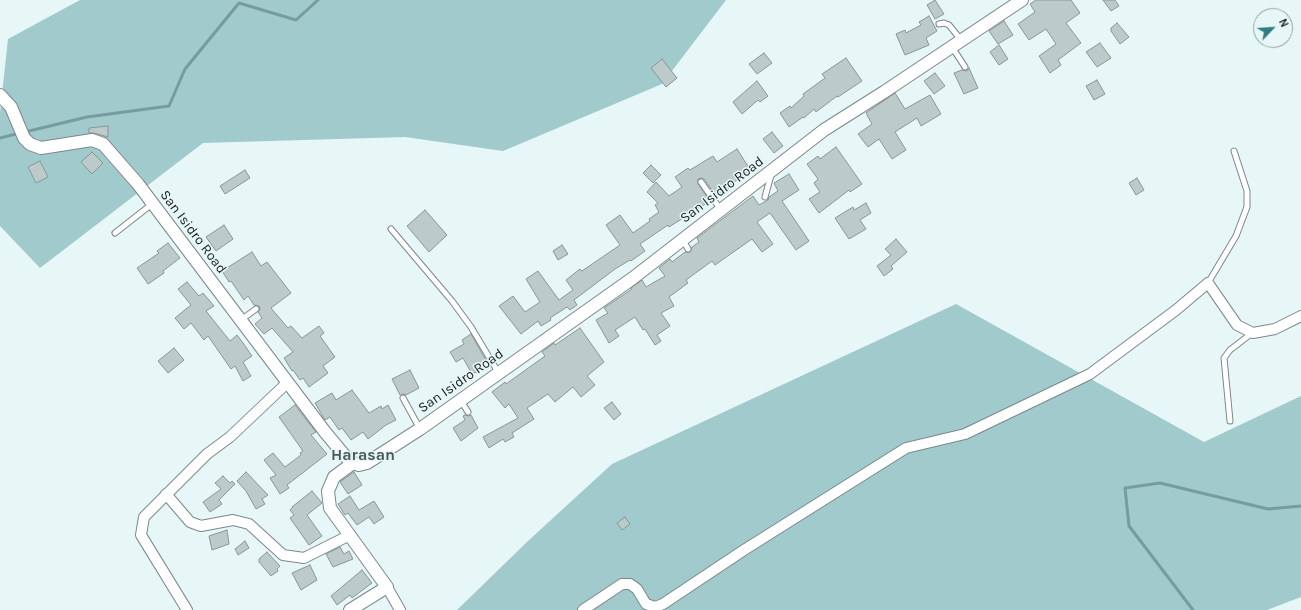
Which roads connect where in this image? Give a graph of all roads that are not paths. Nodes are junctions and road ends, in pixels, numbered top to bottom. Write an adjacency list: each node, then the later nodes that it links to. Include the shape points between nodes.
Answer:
1 (1022, 0): 3 (street, San Isidro Road)
2 (939, 24): 3 (lane, via 949,26)
3 (956, 43): 4 (lane); 7 (street, San Isidro Road, via 824,130)
4 (965, 67)
5 (0, 94): 10 (street, San Isidro Road, via 11,107 24,138 30,144 41,148 92,140 103,144)
6 (1234, 151): 14 (lane, via 1246,191 1247,207 1236,236)
7 (773, 170): 9 (lane); 11 (street, San Isidro Road)
8 (701, 182): 11 (lane)
9 (765, 196)
10 (153, 204): 13 (lane); 17 (street, San Isidro Road)
11 (721, 210): 19 (street, San Isidro Road, via 685,244)
12 (392, 229): 19 (lane, via 464,316)
13 (116, 233)
14 (1208, 283): 18 (street, via 1237,325); 33 (street, via 1090,374 965,434 906,448 663,604 655,607 646,604 637,589 630,584 622,584)
15 (256, 309): 17 (lane)
16 (1301, 316): 18 (street, via 1275,329)
17 (241, 320): 20 (street, San Isidro Road)
18 (1253, 333): 24 (lane, via 1230,350 1224,358)
19 (499, 373): 22 (street, San Isidro Road)
20 (288, 382): 26 (street, San Isidro Road); 27 (street, via 230,437 206,454)
21 (403, 398): 25 (lane)
22 (461, 400): 23 (lane); 25 (street, San Isidro Road)
23 (468, 412)
24 (1230, 421)
25 (420, 429): 26 (street, San Isidro Road, via 367,463)
26 (353, 463): 28 (street, via 334,477 328,490 330,508)
27 (166, 494): 28 (street, via 190,522 201,526 233,520 248,524 283,555 304,558); 30 (street, via 144,517 141,535)
28 (350, 536): 29 (street)
29 (387, 587): 31 (street); 32 (street)
30 (187, 610)
31 (350, 610)
32 (400, 610)
33 (583, 610)

